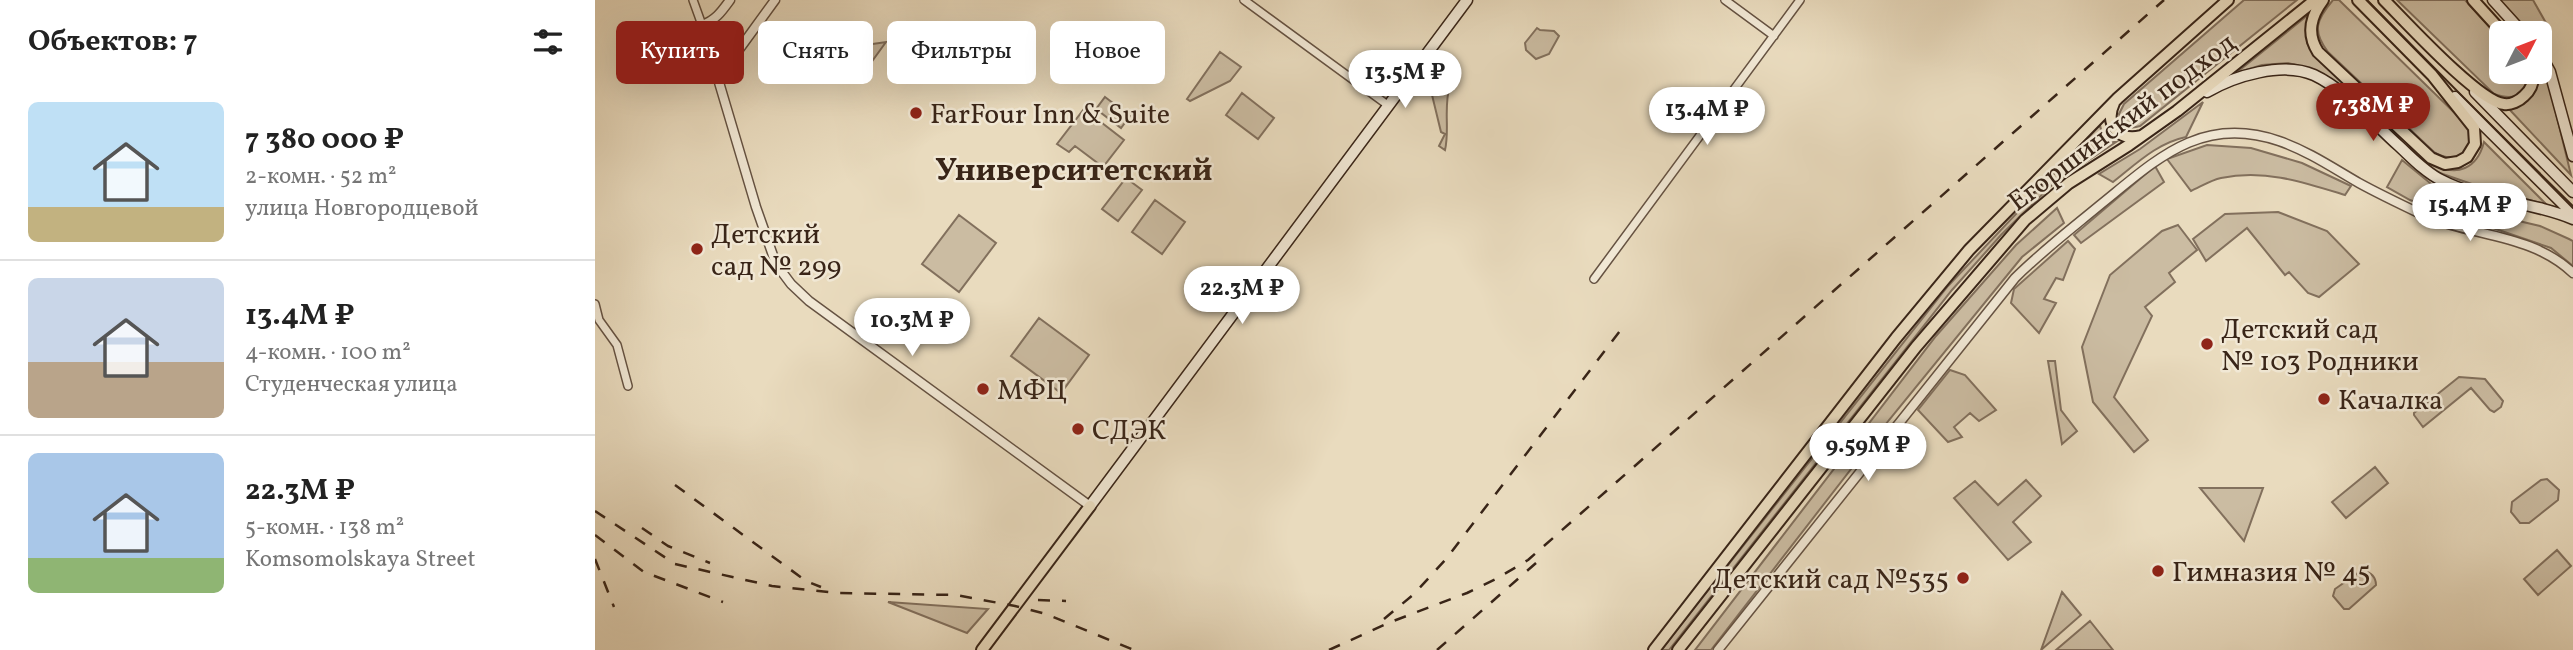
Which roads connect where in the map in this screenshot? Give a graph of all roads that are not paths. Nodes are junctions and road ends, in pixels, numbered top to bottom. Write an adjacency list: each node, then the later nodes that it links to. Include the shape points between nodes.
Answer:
1 (693, 0): 15 (street)
2 (730, 0): 16 (street)
3 (775, 0): 20 (street)
4 (1244, 0): 27 (street)
5 (1467, 0): 27 (main road)
6 (1725, 0): 19 (street)
7 (1800, 0): 19 (street)
8 (2228, 0): 26 (main road, Егоршинский подход)
9 (2315, 0): 28 (main road, Егоршинский подход)
10 (2323, 0): 21 (main road, via 2311,23 2318,52 2431,158 2445,164 2458,162 2473,150 2476,134)
11 (2358, 0): 21 (main road)
12 (2384, 0): 22 (main road)
13 (2473, 0): 17 (main road)
14 (2493, 0): 18 (main road)
15 (701, 21)
16 (712, 21)
17 (2492, 21)
18 (2512, 21)
19 (1774, 36): 34 (street)
20 (744, 43)
21 (2431, 74): 32 (main road)
22 (2460, 76): 25 (main road, via 2494,101 2508,104 2521,99); 31 (main road)
23 (2552, 77): 30 (main road)
24 (720, 84): 37 (street, via 783,275 809,301)
25 (2530, 84)
26 (2118, 98): 29 (main road, via 2110,116 2115,131 2132,138); 39 (main road, Егоршинский подход, via 1991,227 1922,306)
27 (1389, 106): 37 (main road)
28 (2177, 111): 29 (main road, Егоршинский подход); 32 (main road, via 2216,86 2242,76 2270,71 2308,73 2345,97 2437,178)
29 (2147, 132): 40 (main road, Егоршинский подход, via 2069,183 2011,234 1916,347)
30 (2573, 156)
31 (2573, 192)
32 (2573, 217)
33 (2573, 273): 41 (street, via 2546,252 2423,215 2278,141 2217,134 2171,150 2015,278)
34 (1594, 279)
35 (595, 304): 36 (street, via 599,320 617,345)
36 (628, 386)
37 (1090, 506): 38 (main road)
38 (982, 650)
39 (1654, 650)
40 (1678, 650)
41 (1718, 650)

